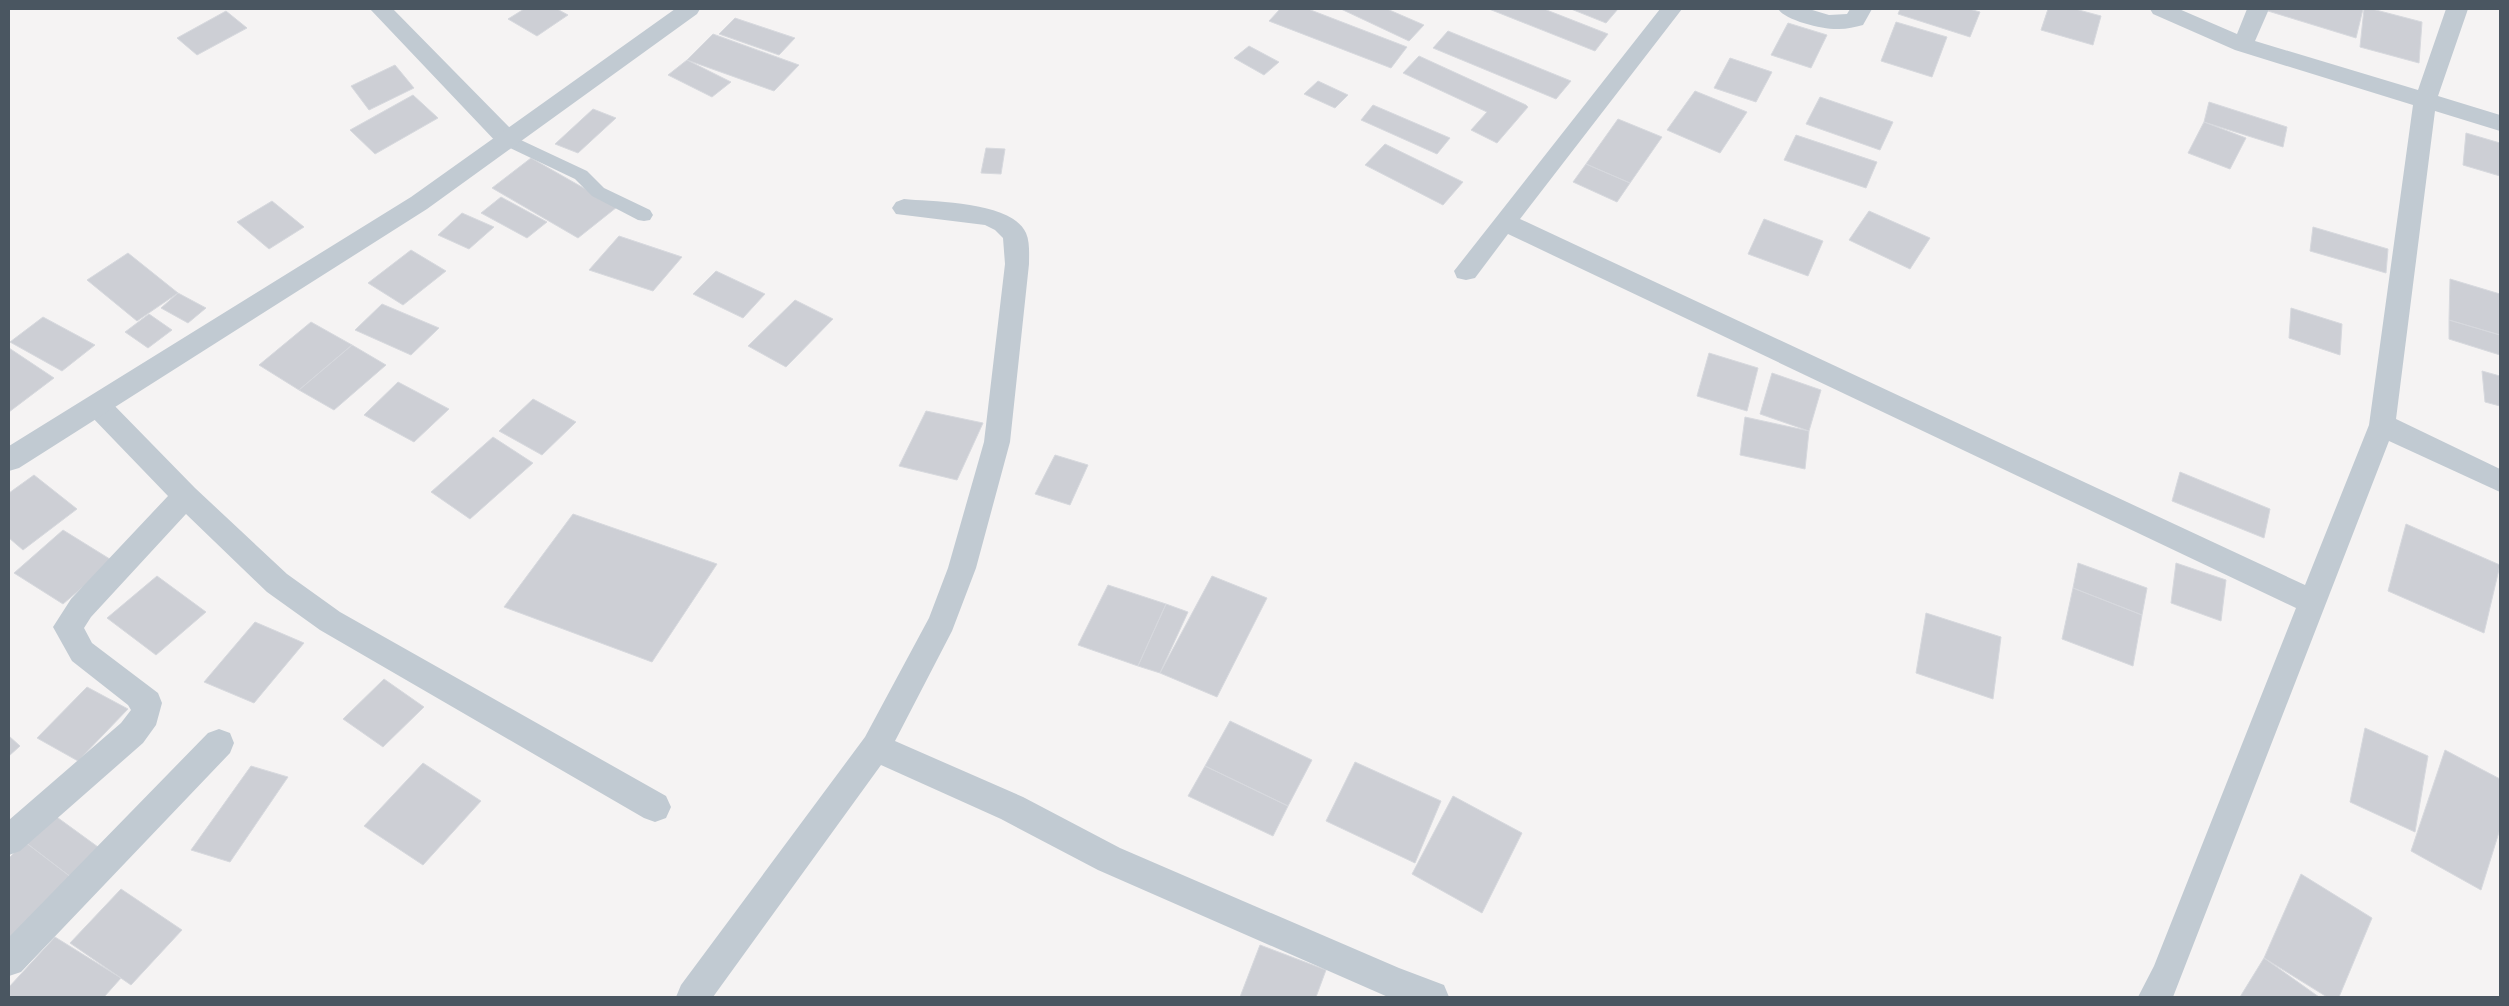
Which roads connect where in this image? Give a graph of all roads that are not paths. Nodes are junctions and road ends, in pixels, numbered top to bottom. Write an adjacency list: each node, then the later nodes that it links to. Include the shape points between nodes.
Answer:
1 (381, 9): 12 (street)
2 (689, 9): 12 (street)
3 (1671, 9): 15 (street)
4 (1789, 9): 5 (street, via 1823,22 1840,23 1855,20)
5 (1861, 9)
6 (2161, 9): 9 (street)
7 (2258, 9): 9 (street)
8 (2457, 9): 10 (street)
9 (2243, 45): 10 (street)
10 (2425, 102): 11 (street); 18 (street)
11 (2500, 123)
12 (508, 140): 14 (lane, via 581,175 598,192); 17 (street, via 419,203)
13 (904, 208): 24 (street, via 988,217 1004,224 1015,235 1017,264 997,442 972,538 942,622)
14 (644, 215)
15 (1504, 222): 16 (street); 22 (street)
16 (1466, 271)
17 (98, 406): 19 (street); 21 (street)
18 (2382, 425): 20 (street); 22 (street)
19 (9, 460)
20 (2500, 481)
21 (185, 496): 25 (street, via 277,583 330,621); 26 (street, via 81,608 68,628 82,652 139,694 147,703 145,714 132,733)
22 (2314, 602): 31 (street)
23 (219, 743): 27 (street)
24 (876, 747): 28 (street, via 1012,808 1109,859); 29 (street)
25 (655, 807)
26 (9, 840)
27 (9, 960)
28 (1393, 991): 30 (street)
29 (693, 997)
30 (1432, 997)
31 (2156, 997)

